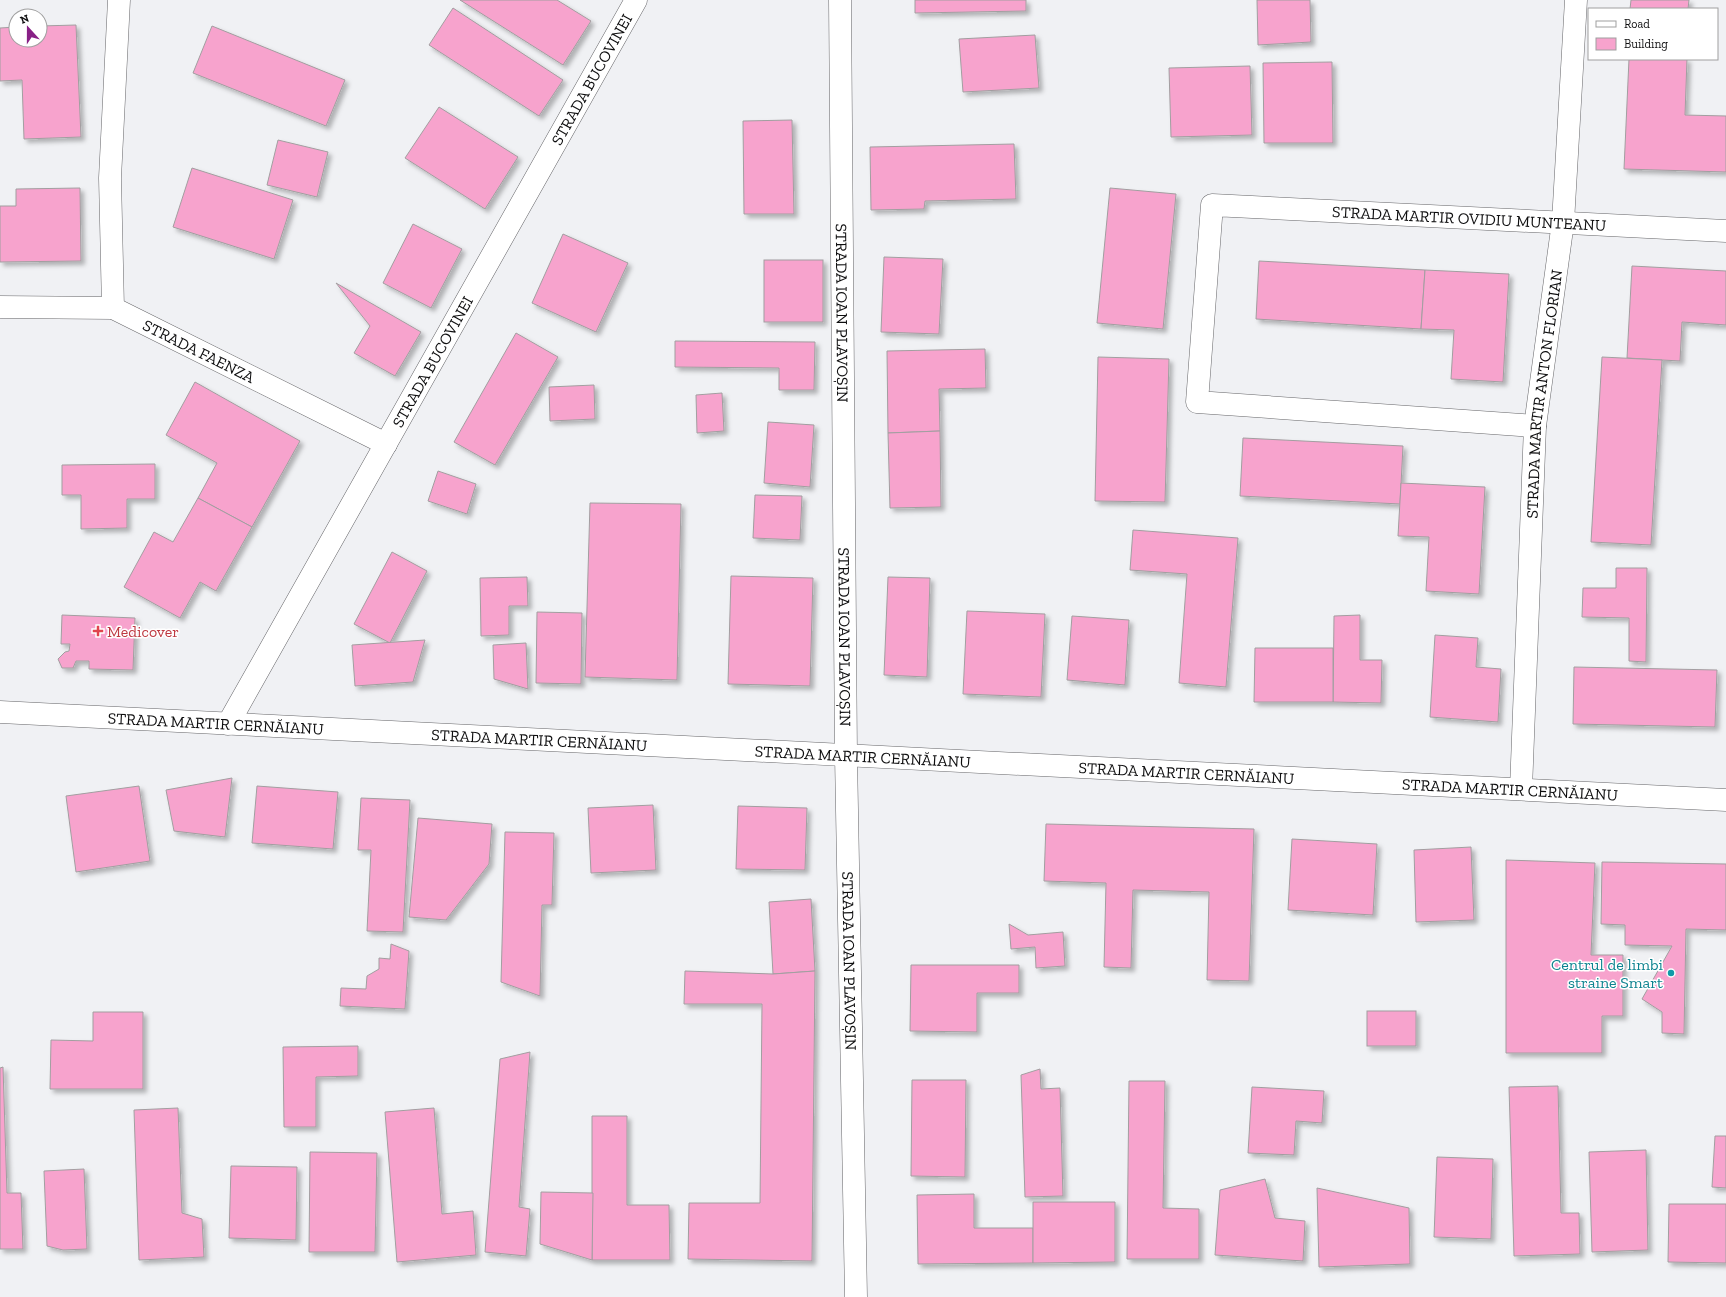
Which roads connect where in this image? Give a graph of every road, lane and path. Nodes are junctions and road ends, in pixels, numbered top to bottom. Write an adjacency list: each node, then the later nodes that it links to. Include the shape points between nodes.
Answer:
1 (119, 0): 8 (street, via 110,178)
2 (636, 0): 10 (street, STRADA BUCOVINEI)
3 (840, 0): 13 (street, STRADA IOAN PLAVOȘIN)
4 (1576, 0): 5 (street, STRADA MARTIR ANTON FLORIAN)
5 (1563, 222): 6 (street, STRADA MARTIR OVIDIU MUNTEANU); 9 (street, STRADA MARTIR ANTON FLORIAN); 9 (street, STRADA MARTIR OVIDIU MUNTEANU, via 1212,205 1197,402)
6 (1726, 231)
7 (0, 307): 8 (street, STRADA FAENZA)
8 (112, 308): 10 (street, STRADA FAENZA)
9 (1535, 426): 14 (street, STRADA MARTIR ANTON FLORIAN)
10 (386, 444): 12 (street, STRADA BUCOVINEI)
11 (0, 712): 12 (street, STRADA MARTIR CERNĂIANU)
12 (228, 724): 13 (street, STRADA MARTIR CERNĂIANU)
13 (846, 756): 14 (street, STRADA MARTIR CERNĂIANU); 16 (street, STRADA IOAN PLAVOȘIN)
14 (1521, 789): 15 (street, STRADA MARTIR CERNĂIANU)
15 (1726, 800)
16 (856, 1297)

